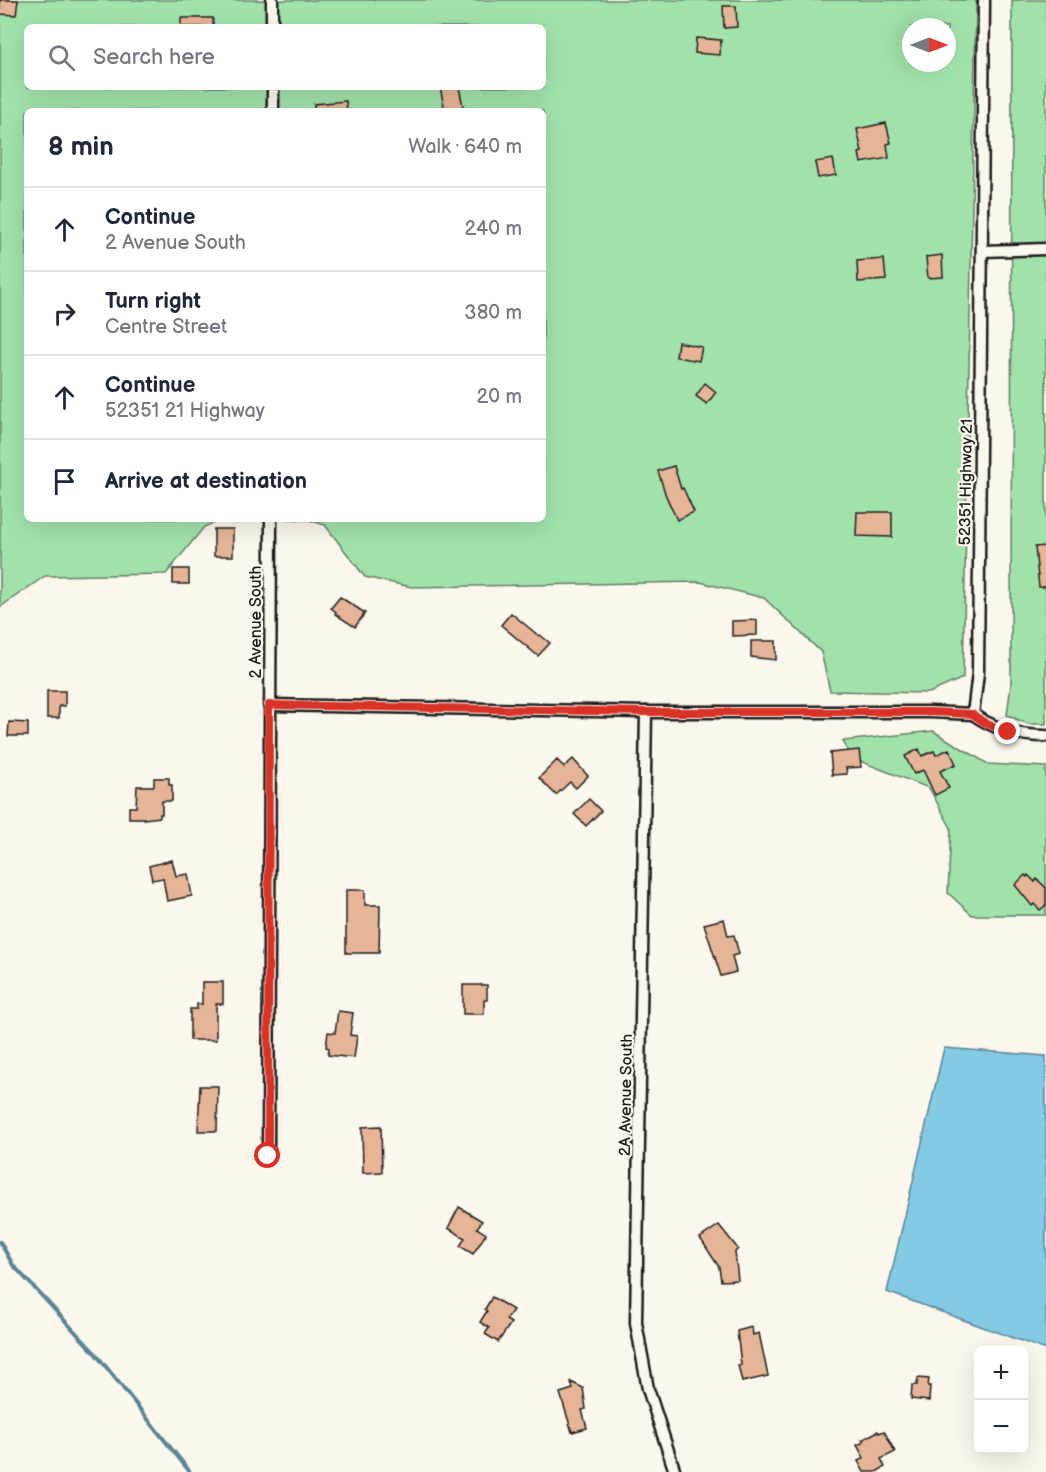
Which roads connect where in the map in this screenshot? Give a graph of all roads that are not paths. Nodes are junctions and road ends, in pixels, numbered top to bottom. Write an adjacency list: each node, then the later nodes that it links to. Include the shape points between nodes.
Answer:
1 (272, 0): 3 (street)
2 (984, 0): 7 (street, 52351 Highway 21)
3 (272, 24)
4 (273, 90): 5 (street)
5 (273, 108)
6 (1046, 249): 7 (street)
7 (982, 251): 11 (street, 52351 Highway 21, via 978,673)
8 (271, 522): 9 (street, 2 Avenue South)
9 (269, 705): 10 (street); 13 (street, 2 Avenue South)
10 (646, 712): 11 (street); 14 (street, 2A Avenue South, via 636,1323 648,1389)
11 (972, 714): 12 (street, via 1008,732)
12 (1046, 736)
13 (268, 1156)
14 (675, 1472)

